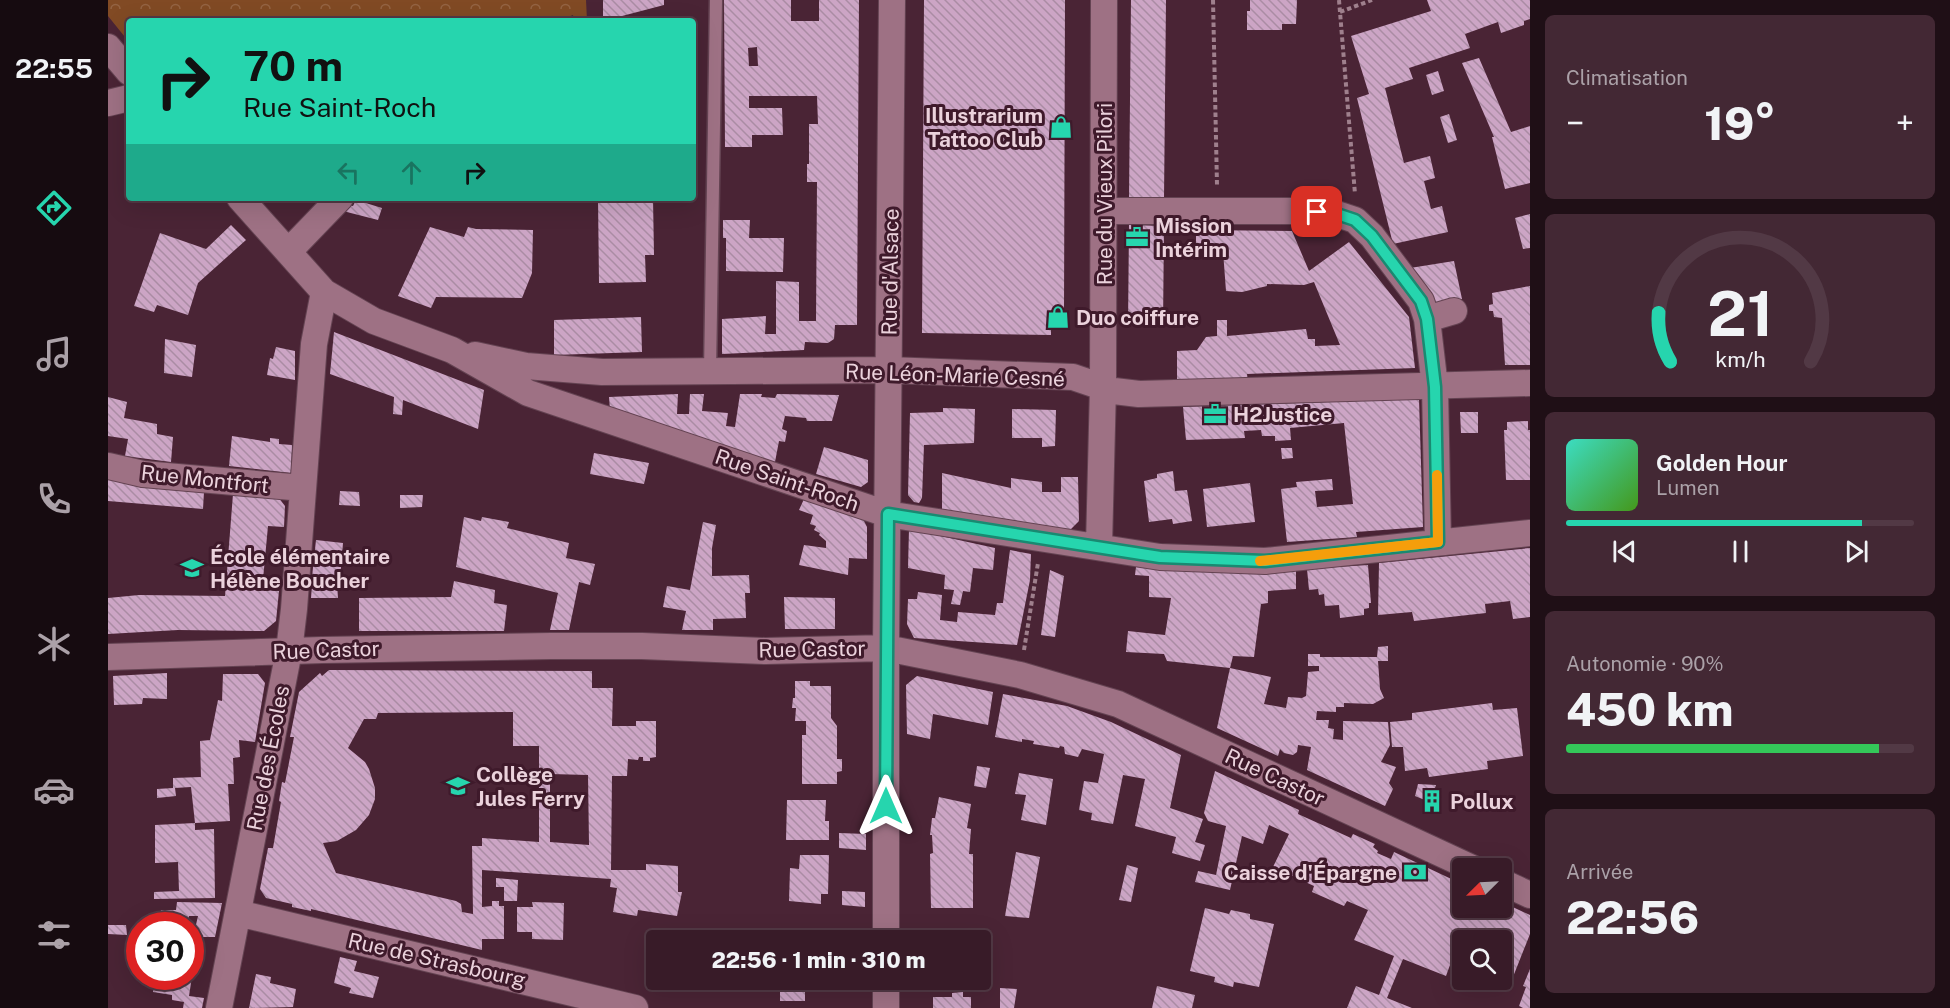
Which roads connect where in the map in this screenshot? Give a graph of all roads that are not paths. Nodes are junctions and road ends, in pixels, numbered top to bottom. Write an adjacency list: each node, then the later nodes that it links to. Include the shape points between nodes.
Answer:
1 (716, 0): 19 (lane)
2 (892, 0): 18 (street, Rue d'Alsace)
3 (1104, 0): 12 (street, Rue du Vieux Pilori)
4 (108, 47): 5 (street)
5 (126, 68)
6 (108, 70): 7 (street)
7 (126, 85)
8 (126, 99): 9 (street)
9 (108, 103)
10 (243, 201): 13 (street, Rue Saint-Roch)
11 (337, 201): 13 (street)
12 (1104, 211): 16 (street, via 1300,211 1334,213 1355,220 1372,236 1421,301); 22 (street, Rue du Vieux Pilori)
13 (288, 252): 14 (street, Rue Saint-Roch)
14 (324, 292): 17 (street, Rue Saint-Roch, via 374,321); 24 (street, Rue des Écoles, via 314,344)
15 (1454, 311): 16 (street)
16 (1427, 319): 21 (street)
17 (452, 350): 19 (street, Rue Léon-Marie Cesné, via 526,366 567,370); 25 (street, Rue Saint-Roch, via 528,393)
18 (889, 370): 19 (street, Rue Léon-Marie Cesné); 22 (street, Rue Léon-Marie Cesné, via 1073,377); 25 (street, Rue d'Alsace)
19 (710, 372)
20 (1530, 383): 21 (street, Rue Léon-Marie Cesné)
21 (1435, 387): 22 (street, Rue Léon-Marie Cesné, via 1139,394); 27 (street)
22 (1109, 389): 28 (street, Rue du Vieux Pilori)
23 (108, 466): 24 (street, Rue Montfort, via 143,474)
24 (303, 488): 30 (street, Rue des Écoles)
25 (888, 514): 28 (street, Rue Saint-Roch); 29 (street, Rue d'Alsace)
26 (1530, 533): 27 (street, Rue Saint-Roch)
27 (1438, 542): 28 (street, Rue Saint-Roch, via 1265,561 1160,557)
28 (1100, 546)
29 (886, 648): 30 (street, Rue Castor, via 765,651 551,646); 32 (street, Rue Castor, via 1020,675 1118,704); 36 (street, Rue d'Alsace)
30 (289, 651): 31 (street, Rue Castor); 35 (street, Rue des Écoles)
31 (108, 657)
32 (1452, 859)
33 (1512, 887): 34 (street)
34 (1530, 895)
35 (238, 913): 38 (street, Rue des Écoles); 39 (street, Rue de Strasbourg)
36 (886, 930)
37 (886, 990): 40 (street)
38 (219, 1008)
39 (635, 1008)
40 (886, 1008)

